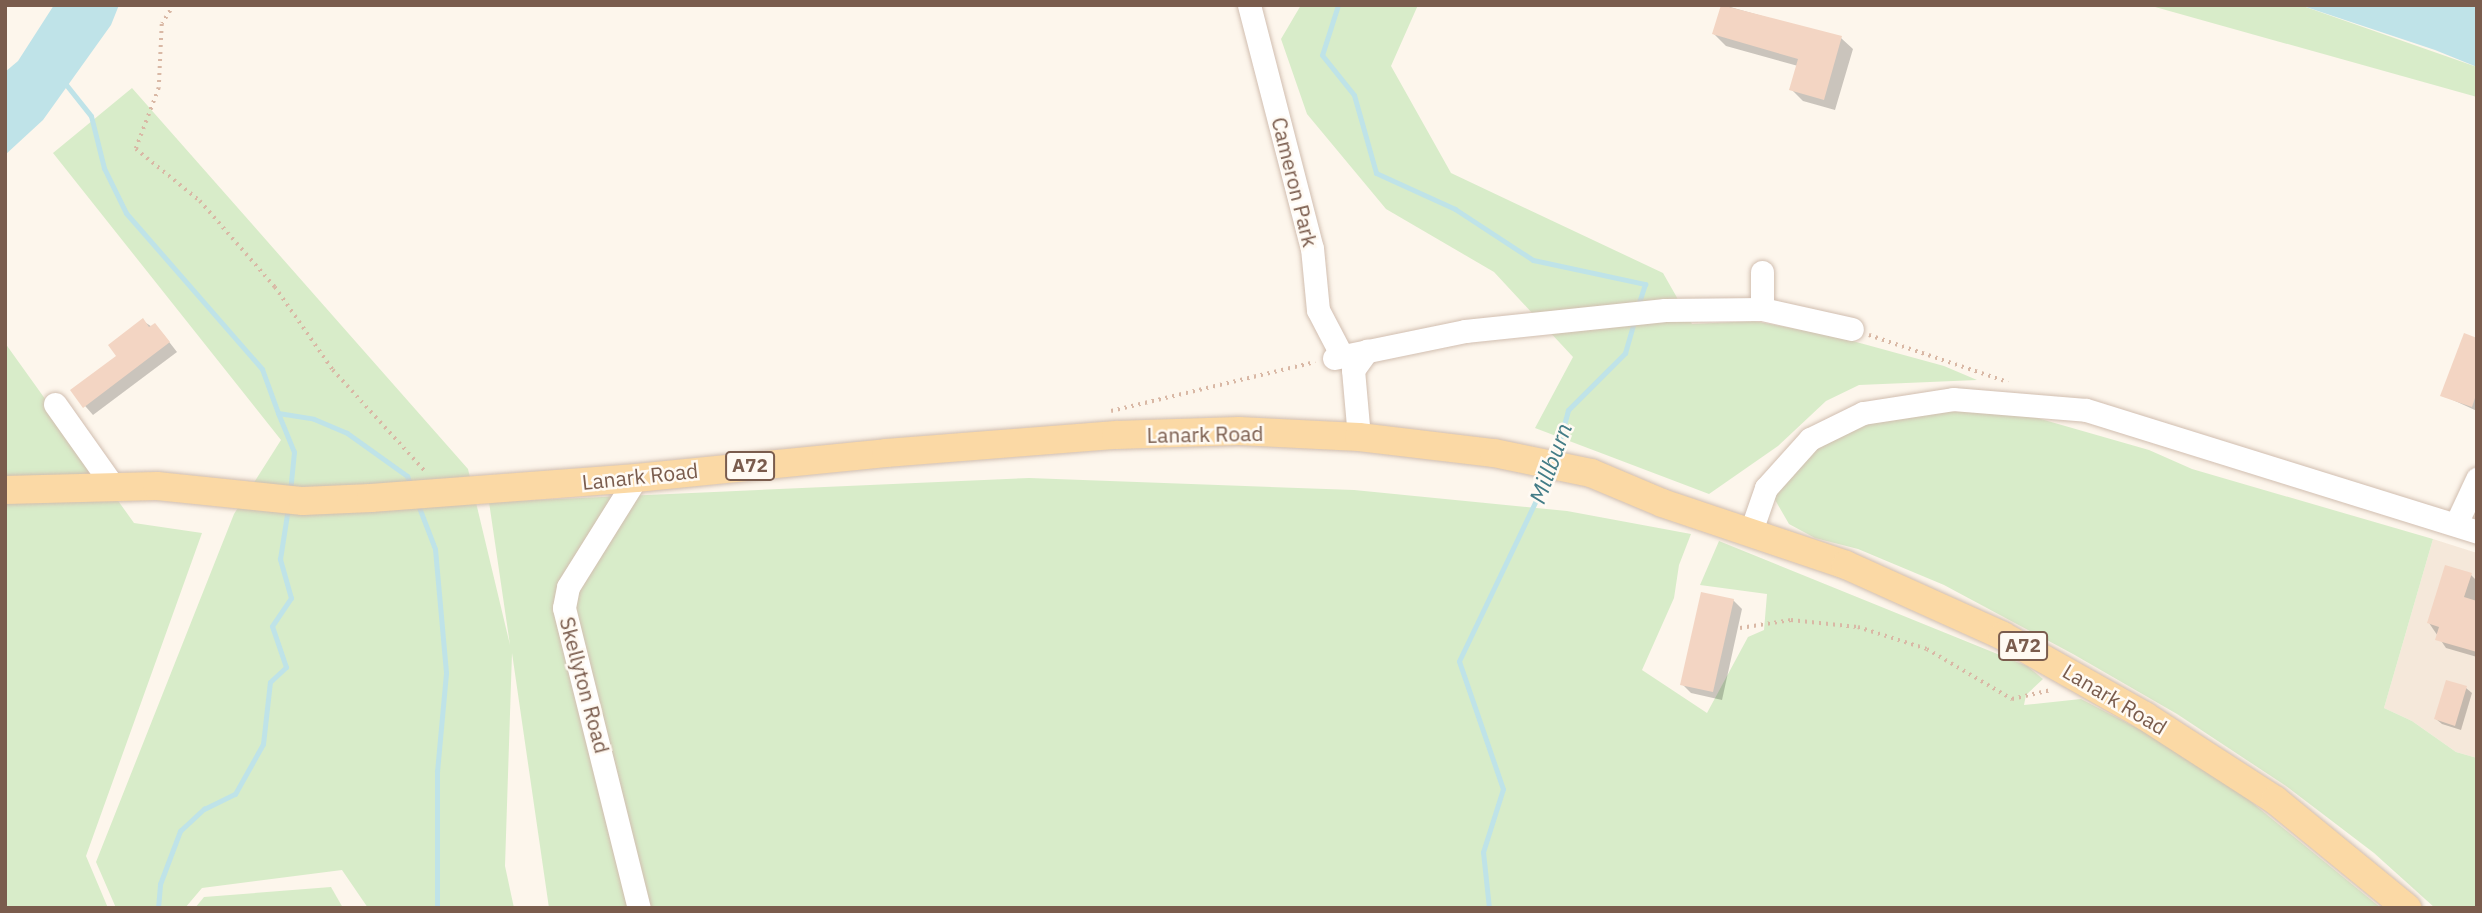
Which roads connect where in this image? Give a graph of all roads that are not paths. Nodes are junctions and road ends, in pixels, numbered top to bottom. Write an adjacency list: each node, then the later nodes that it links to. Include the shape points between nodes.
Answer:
1 (1249, 5): 5 (street, Cameron Park, via 1312,248 1318,310 1338,357)
2 (1762, 272): 3 (street)
3 (1762, 309): 4 (street); 5 (street, via 1588,316 1465,331)
4 (1852, 329)
5 (1367, 351): 7 (street, via 1353,370)
6 (55, 404): 10 (street)
7 (1359, 436): 8 (main road, Lanark Road / A72, via 1238,431 1116,435); 13 (main road, Lanark Road / A72, via 1494,453 1591,473 1662,503)
8 (636, 478): 10 (main road, Lanark Road / A72, via 303,501); 14 (street, Skellyton Road, via 568,587 564,608)
9 (2477, 479): 12 (street)
10 (113, 486): 11 (main road, Lanark Road / A72)
11 (5, 490)
12 (2467, 528): 13 (street, via 2086,410 1953,399 1863,414 1810,439 1766,488)
13 (1751, 531): 15 (main road, Lanark Road / A72, via 1915,595 2071,672 2275,800)
14 (639, 908)
15 (2407, 908)

